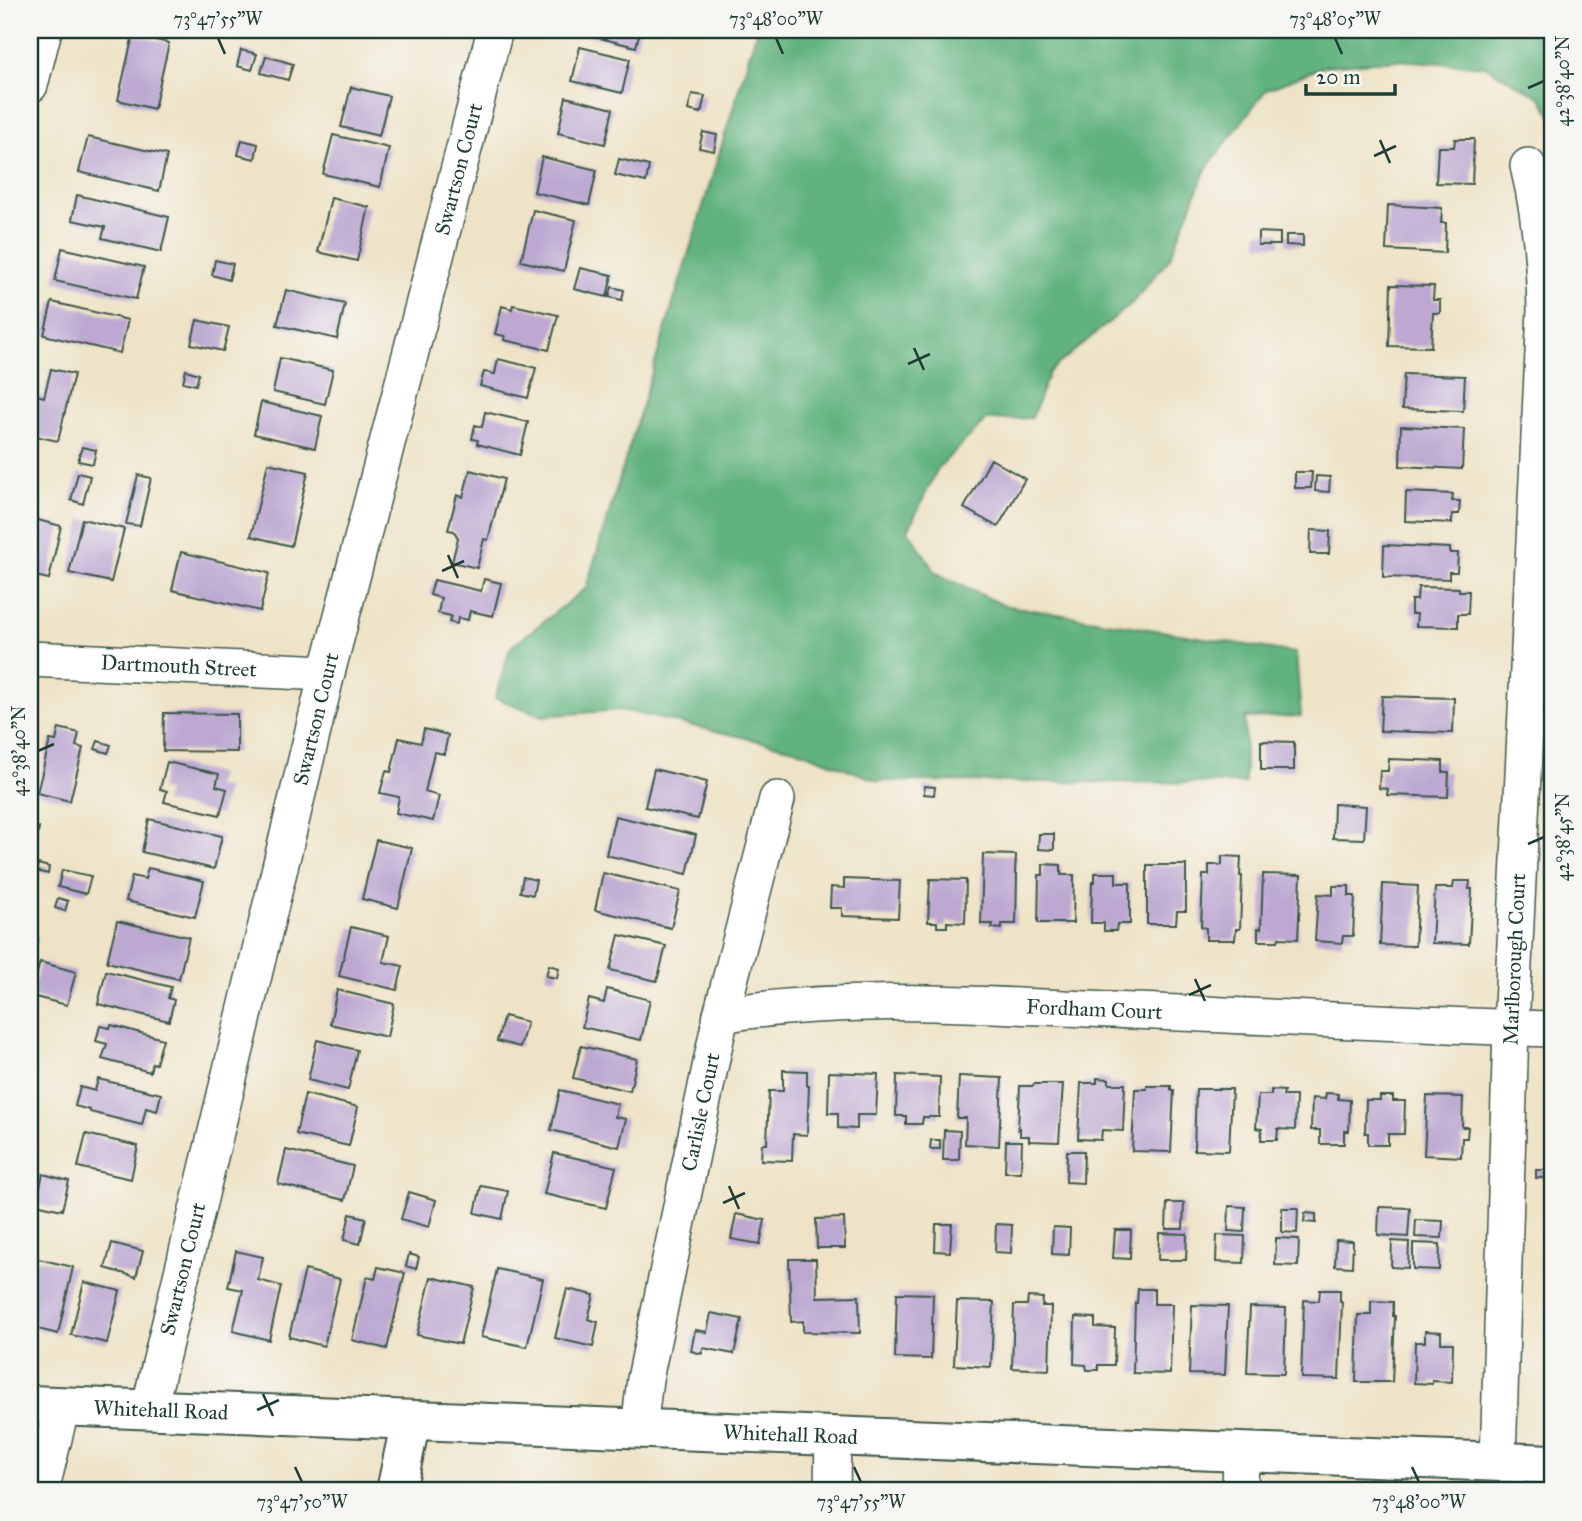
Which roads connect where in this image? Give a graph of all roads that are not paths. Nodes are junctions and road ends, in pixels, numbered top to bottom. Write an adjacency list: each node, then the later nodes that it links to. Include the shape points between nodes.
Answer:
1 (44, 30): 3 (street)
2 (495, 30): 6 (street, Swartson Court)
3 (30, 85)
4 (1528, 166): 9 (street, Marlborough Court, via 1541,227 1545,310)
5 (30, 659): 6 (street, Dartmouth Street)
6 (327, 673): 12 (street, Swartson Court)
7 (777, 799): 8 (street, Carlisle Court)
8 (721, 1016): 9 (street, Fordham Court, via 829,1004 936,1002); 14 (street, Carlisle Court, via 645,1379)
9 (1511, 1028): 10 (street, Fordham Court); 17 (street, Marlborough Court)
10 (1552, 1029)
11 (46, 1406): 12 (street, Whitehall Road); 19 (street)
12 (149, 1409): 13 (street, Whitehall Road)
13 (411, 1420): 14 (street, Whitehall Road); 20 (street); 21 (street)
14 (639, 1428): 15 (street, Whitehall Road)
15 (833, 1436): 16 (street, Whitehall Road); 22 (street)
16 (1241, 1451): 17 (street, Whitehall Road); 23 (street)
17 (1497, 1461): 18 (street, Whitehall Road)
18 (1552, 1464)
19 (41, 1491)
20 (396, 1491)
21 (426, 1491)
22 (832, 1491)
23 (1240, 1491)

